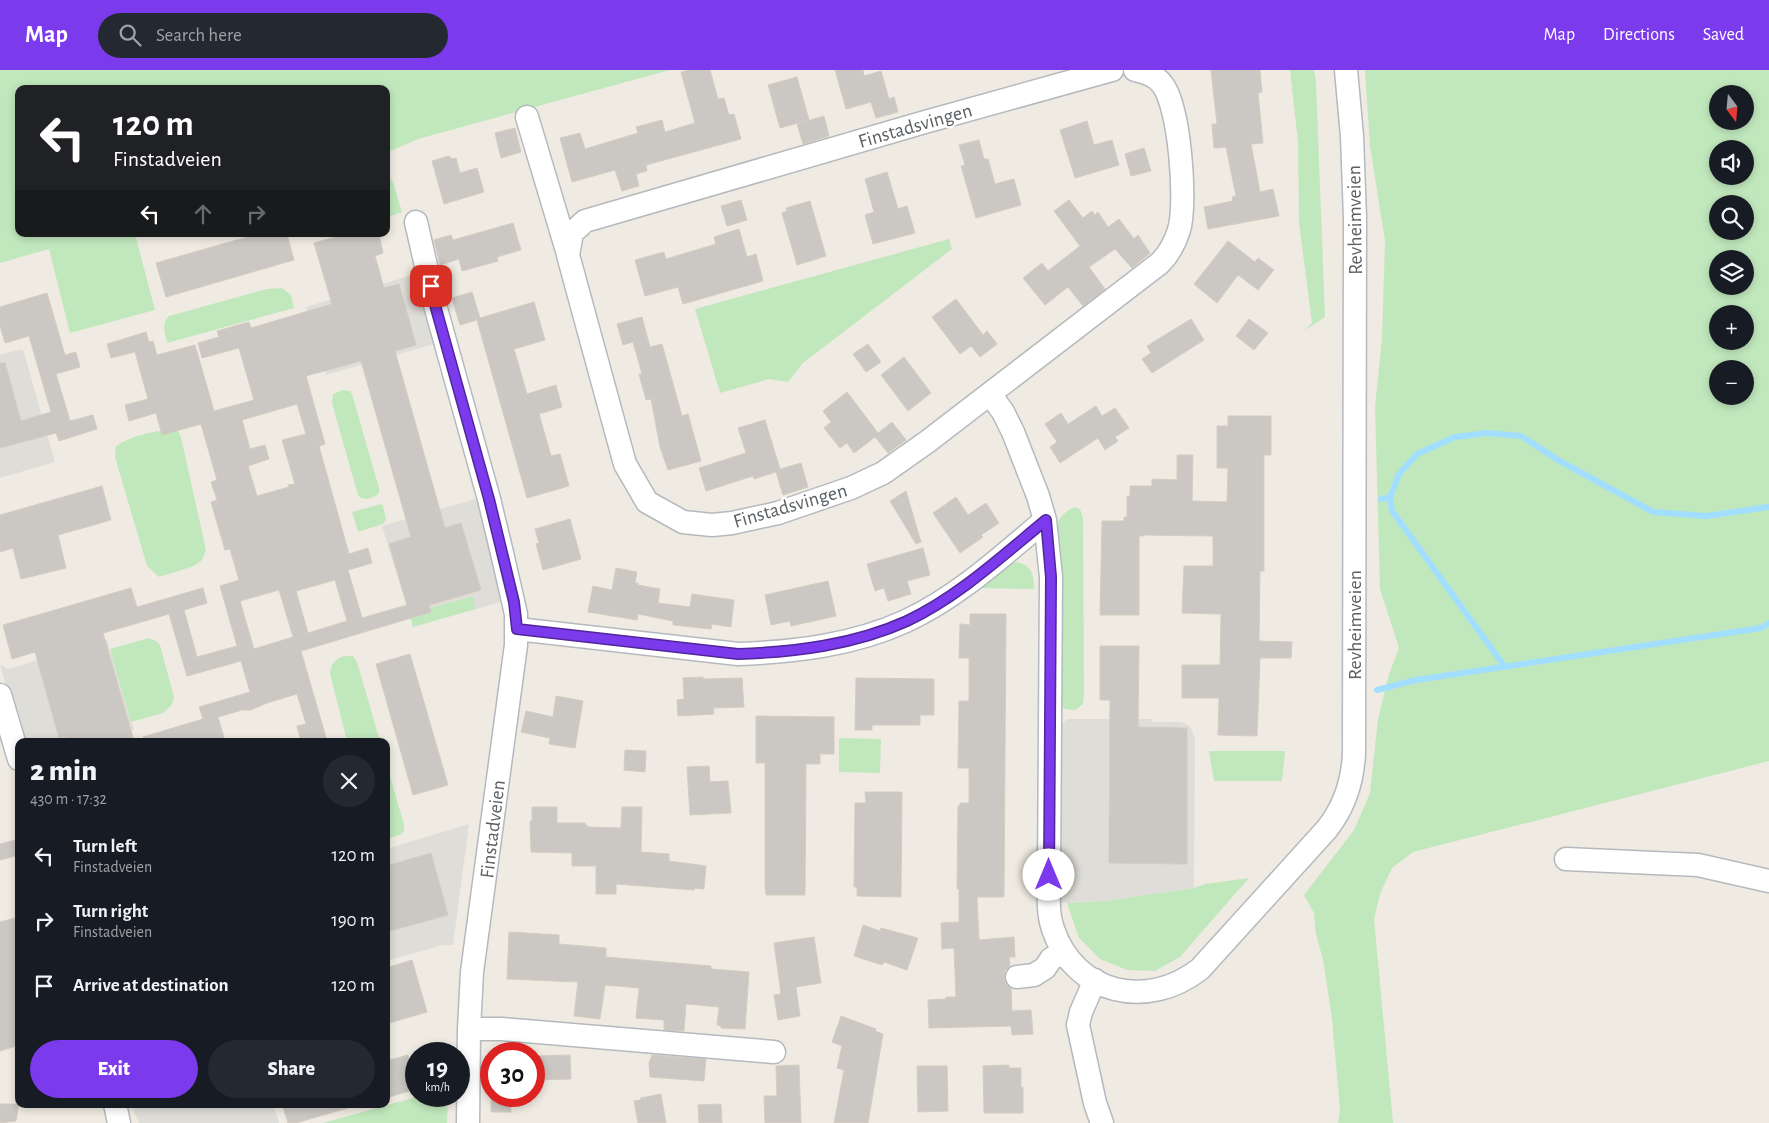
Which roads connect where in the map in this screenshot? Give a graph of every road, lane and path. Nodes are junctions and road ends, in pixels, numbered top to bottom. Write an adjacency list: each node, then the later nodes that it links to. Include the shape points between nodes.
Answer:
1 (1112, 70): 6 (street, Finstadsvingen, via 585,221 572,233)
2 (1346, 70): 16 (street, Revheimveien, via 1355,218 1354,764 1349,788 1327,829 1194,974 1174,986 1147,992 1123,991)
3 (1150, 73): 7 (street, Finstadsvingen, via 1166,90 1173,107 1180,154 1181,221 1171,250 1148,273)
4 (527, 117): 6 (street, Finstadsvingen)
5 (416, 222): 9 (street, Finstadveien, via 435,305 489,499 514,602)
6 (568, 255): 7 (street, Finstadsvingen, via 625,464 647,502 683,522 732,523 778,513 852,488 883,473)
7 (990, 394): 8 (street, via 1022,452)
8 (1046, 520): 9 (street, via 973,579 920,614 884,630 830,645 738,654); 14 (street, Revheimveien, via 1051,577 1049,875 1051,923)
9 (517, 629): 17 (street, Finstadveien, via 472,972)
10 (0, 695): 11 (street)
11 (15, 746)
12 (1566, 858): 13 (street, via 1698,865)
13 (1769, 881)
14 (1064, 952): 15 (street, via 1051,959 1034,976); 16 (street, Revheimveien, via 1079,970)
15 (1017, 977)
16 (1095, 980): 22 (street, via 1078,1025)
17 (469, 1029): 18 (street); 21 (street, Finstadveien)
18 (774, 1052)
19 (116, 1108): 20 (street)
20 (119, 1123)
21 (468, 1123)
22 (1102, 1123)

